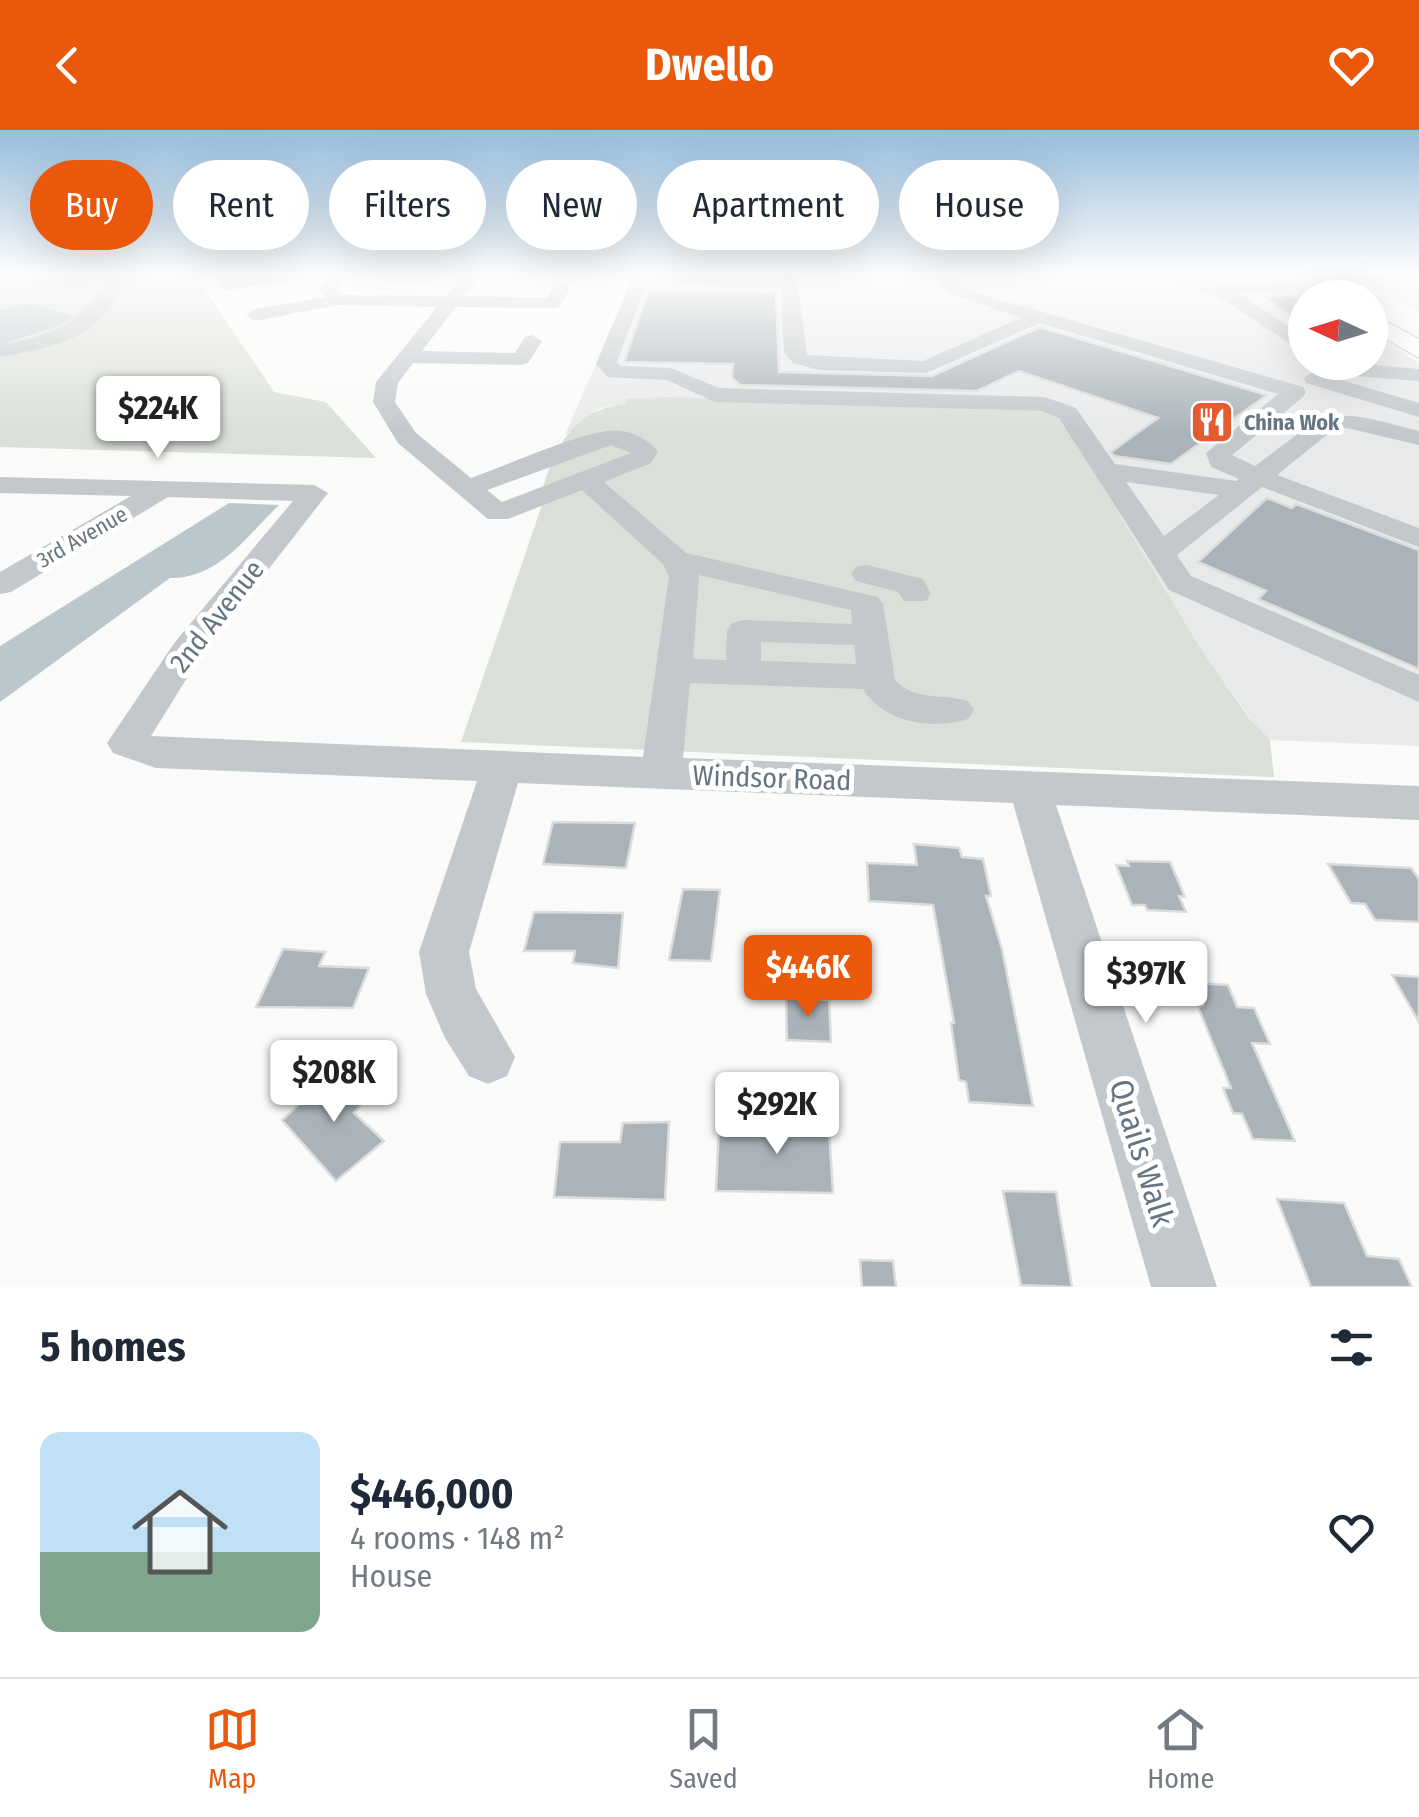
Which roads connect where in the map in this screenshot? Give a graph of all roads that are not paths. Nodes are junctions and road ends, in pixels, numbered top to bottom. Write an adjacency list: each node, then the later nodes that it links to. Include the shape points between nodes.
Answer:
1 (77, 326): 10 (street)
2 (431, 326): 11 (street)
3 (621, 326): 22 (street, via 606,364 616,372 671,374 715,394 1044,404 1068,413)
4 (792, 326): 5 (street, via 800,359 926,367)
5 (1019, 326)
6 (1081, 326): 12 (street)
7 (1388, 331): 9 (main road)
8 (532, 341): 11 (street, via 521,359)
9 (1419, 350)
10 (0, 351)
11 (406, 357): 26 (street, via 387,382 384,402 407,438)
12 (1288, 370)
13 (1388, 375): 14 (street)
14 (1419, 375)
15 (1306, 380): 24 (street, via 1219,453 1220,462)
16 (1320, 380): 19 (street)
17 (1327, 380): 18 (street)
18 (1419, 410)
19 (1375, 416): 20 (street); 21 (street)
20 (1419, 422)
21 (1419, 434): 24 (street, via 1327,424)
22 (1107, 471): 24 (street); 29 (street)
23 (586, 480): 26 (street, via 498,514); 26 (street, via 642,458 644,451 608,438); 30 (street)
24 (1252, 484): 28 (street); 29 (street)
25 (0, 485): 27 (street)
26 (468, 488)
27 (163, 490): 32 (street, 3rd Avenue); 40 (street, 2nd Avenue, via 314,493 187,650)
28 (1419, 538)
29 (1161, 553): 38 (street, via 1180,583)
30 (676, 560): 31 (street); 35 (street, via 685,578)
31 (866, 575): 33 (street, via 912,586); 34 (street)
32 (0, 585)
33 (916, 594)
34 (868, 635): 36 (street, via 744,632); 37 (street)
35 (672, 670): 36 (street); 42 (street)
36 (743, 673): 37 (street)
37 (874, 677): 39 (street, via 884,696 904,708)
38 (1419, 689)
39 (956, 710)
40 (128, 743): 41 (street, Windsor Road, via 156,753)
41 (502, 767): 42 (street, Windsor Road); 45 (street, via 444,952 455,1006)
42 (661, 774): 43 (street, Windsor Road)
43 (1030, 789): 44 (street, Windsor Road); 46 (street, Quails Walk)
44 (1419, 803)
45 (488, 1056)
46 (1184, 1287)

